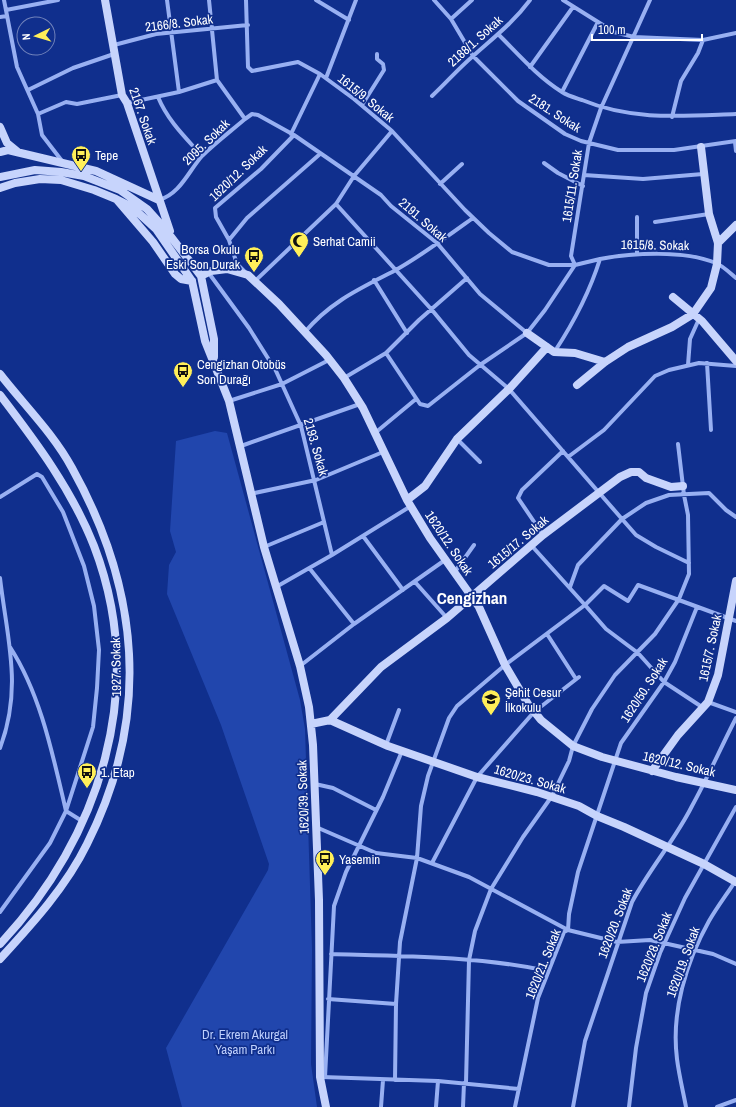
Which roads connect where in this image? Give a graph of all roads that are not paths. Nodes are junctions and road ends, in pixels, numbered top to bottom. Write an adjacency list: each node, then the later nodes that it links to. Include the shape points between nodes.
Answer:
1 (4, 0): 16 (street)
2 (58, 0): 14 (street)
3 (105, 0): 29 (main road, 2167. Sokak)
4 (167, 0): 24 (street)
5 (208, 0): 23 (street)
6 (246, 0): 22 (street, 1615/9. Sokak)
7 (316, 0): 20 (street)
8 (356, 0): 20 (street)
9 (434, 0): 19 (street, 2181. Sokak)
10 (472, 0): 19 (street)
11 (530, 0): 26 (street, 2188/1. Sokak)
12 (564, 0): 15 (street)
13 (650, 0): 27 (street, 1615/11. Sokak)
14 (36, 2): 16 (street)
15 (573, 7): 21 (street); 32 (street)
16 (6, 10): 18 (street)
17 (0, 16): 18 (street)
18 (7, 16): 36 (street, via 17,67)
19 (451, 19): 31 (street, 2181. Sokak)
20 (349, 20): 34 (street)
21 (598, 22): 27 (street, via 614,32); 38 (street)
22 (248, 25): 23 (street, 2166/8. Sokak); 33 (street, 1615/9. Sokak, via 250,69 298,62)
23 (211, 28): 24 (street, 2166/8. Sokak); 35 (street)
24 (170, 32): 29 (street, 2166/8. Sokak, via 130,40); 37 (street)
25 (736, 33): 28 (street)
26 (499, 35): 31 (street, 2188/1. Sokak); 32 (street, 2181. Sokak)
27 (634, 37): 28 (street); 44 (street, 1615/11. Sokak)
28 (703, 40): 47 (street, via 681,81)
29 (114, 50): 36 (street, 2166/8. Sokak); 39 (main road, 2167. Sokak)
30 (377, 54): 43 (street, via 377,59 383,64 384,70)
31 (473, 56): 40 (street, 2188/1. Sokak); 53 (street, 2181. Sokak, via 518,101 565,134)
32 (530, 68): 38 (street, 2181. Sokak)
33 (320, 74): 34 (street, 1615/9. Sokak); 51 (street)
34 (326, 78): 43 (street, 1615/9. Sokak)
35 (216, 80): 37 (street); 48 (street, 2095. Sokak)
36 (28, 90): 45 (street)
37 (179, 92): 41 (street)
38 (562, 92): 44 (street, 2181. Sokak)
39 (122, 95): 42 (main road, 2167. Sokak); 45 (street, via 77,104 66,102)
40 (432, 96)
41 (158, 97): 42 (street); 59 (street, via 165,114)
42 (127, 104): 71 (main road, 2167. Sokak)
43 (362, 105): 50 (street, 1615/9. Sokak)
44 (601, 108): 47 (street, 2181. Sokak, via 620,113); 53 (street, 1615/11. Sokak)
45 (38, 114): 62 (street, via 42,135)
46 (736, 114): 47 (street, 2181. Sokak)
47 (672, 117)
48 (244, 119): 51 (street, 2191. Sokak, via 252,114 258,115); 59 (street, 2095. Sokak)
49 (0, 127): 57 (main road, via 7,143)
50 (392, 131): 66 (street, 1615/9. Sokak); 68 (street)
51 (293, 134): 58 (street, 2191. Sokak); 79 (street, 1620/12. Sokak, via 261,169 215,208 216,217)
52 (735, 142): 54 (street, 2181. Sokak); 55 (street)
53 (589, 143): 54 (street, 2181. Sokak, via 618,150 648,151); 64 (street, 1615/11. Sokak)
54 (701, 147): 63 (main road)
55 (736, 151)
56 (0, 152): 57 (main road, via 8,150)
57 (20, 154): 62 (main road)
58 (320, 154): 66 (street, 2191. Sokak); 79 (street, via 247,218)
59 (202, 156): 71 (street, 2095. Sokak, via 175,192)
60 (544, 163): 69 (street)
61 (462, 164): 68 (street)
62 (63, 168): 65 (main road); 71 (main road, via 96,171); 78 (main road, via 120,190 156,217)
63 (703, 174): 64 (street, via 643,179); 73 (main road)
64 (584, 175): 69 (street, 1615/11. Sokak)
65 (0, 176): 67 (main road)
66 (354, 176): 72 (street, 1615/9. Sokak); 80 (street, 2191. Sokak, via 381,195)
67 (15, 183): 70 (main road); 93 (main road, via 40,179 61,180 116,199 153,242 175,274 181,279)
68 (440, 184): 75 (street)
69 (583, 186): 85 (street, 1615/11. Sokak, via 572,256)
70 (0, 188)
71 (159, 200): 78 (main road, 2167. Sokak)
72 (336, 204): 86 (street); 94 (street, 1615/9. Sokak)
73 (709, 214): 76 (street); 81 (main road)
74 (637, 217): 82 (street)
75 (473, 218): 80 (street); 85 (street, via 512,252 549,265)
76 (655, 222)
77 (736, 225): 81 (main road)
78 (172, 237): 89 (main road)
79 (229, 240): 88 (street, 1620/12. Sokak, via 237,264)
80 (437, 243): 86 (street); 90 (street, 2191. Sokak)
81 (718, 243): 84 (main road)
82 (637, 254): 83 (street, 1615/8. Sokak); 84 (street, 1615/8. Sokak, via 692,256)
83 (600, 259): 85 (street); 101 (street, via 575,321)
84 (717, 264): 91 (street, 1615/8. Sokak); 97 (main road, via 711,288)
85 (575, 265): 99 (street)
86 (395, 271): 92 (street); 96 (street)
87 (208, 272): 88 (main road, 1620/12. Sokak, via 227,269); 89 (main road, 1620/12. Sokak); 113 (street, 2193. Sokak, via 249,328)
88 (248, 275): 94 (main road, 1620/12. Sokak)
89 (201, 276): 93 (street, 1620/12. Sokak); 105 (main road, via 214,340)
90 (467, 278): 96 (street); 99 (street, 2191. Sokak, via 480,294)
91 (736, 278)
92 (374, 280): 98 (street); 100 (street, via 337,302 319,316)
93 (192, 281): 105 (main road, via 205,341)
94 (255, 281): 100 (main road, 1620/12. Sokak)
95 (673, 297): 97 (main road)
96 (432, 310): 98 (street); 108 (street)
97 (696, 316): 104 (main road); 106 (main road, via 628,347); 109 (street, via 690,339)
98 (407, 332): 102 (street)
99 (527, 333): 101 (main road); 108 (street)
100 (304, 334): 103 (main road, 1620/12. Sokak)
101 (551, 349): 106 (main road); 115 (main road)
102 (386, 353): 112 (street); 117 (street)
103 (329, 360): 112 (main road, 1620/12. Sokak); 113 (street)
104 (736, 361)
105 (214, 362): 118 (main road, 1620/39. Sokak)
106 (605, 362): 114 (main road)
107 (707, 364): 109 (street); 110 (street); 121 (street)
108 (480, 365): 115 (street); 117 (street, via 428,406 420,404)
109 (688, 365): 128 (street, via 655,376 604,430)
110 (736, 366)
111 (0, 374): 209 (main road, 1927. Sokak, via 72,466 102,529 120,584 127,620 130,694 126,732 118,764 88,843 31,925)
112 (344, 378): 119 (main road, 1620/12. Sokak)
113 (282, 384): 118 (street); 120 (street, 2193. Sokak)
114 (577, 385)
115 (509, 389): 123 (main road); 126 (street)
116 (0, 395): 192 (main road, 1927. Sokak, via 53,467 76,508 94,545 114,618 116,660 113,728 96,790)
117 (416, 399): 122 (street)
118 (229, 401): 125 (main road, 1620/39. Sokak)
119 (360, 404): 120 (street); 122 (main road, 1620/12. Sokak)
120 (302, 426): 125 (street); 130 (street, 2193. Sokak)
121 (711, 430)
122 (375, 433): 127 (main road, 1620/12. Sokak)
123 (457, 439): 129 (street); 136 (main road, via 425,486)
124 (678, 444): 131 (street)
125 (241, 446): 132 (main road, 1620/39. Sokak)
126 (563, 451): 128 (street); 140 (street, via 522,490 518,498)
127 (383, 452): 130 (street); 136 (main road, 1620/12. Sokak)
128 (568, 457): 133 (street)
129 (480, 462)
130 (316, 480): 132 (street); 139 (street, 2193. Sokak)
131 (683, 486): 133 (main road, 1615/17. Sokak, via 671,487 646,478 639,472 631,472 620,477); 134 (street)
132 (250, 494): 144 (main road, 1620/39. Sokak)
133 (599, 494): 138 (street); 140 (main road, 1615/17. Sokak)
134 (684, 495): 137 (street, via 709,493); 138 (street, via 669,495 646,503); 147 (street, via 688,515)
135 (0, 497): 190 (street, via 37,474 42,477 63,512 84,566 94,606 99,650 93,727)
136 (409, 503): 141 (street); 146 (main road, 1620/12. Sokak)
137 (736, 517)
138 (622, 519): 147 (street, via 636,535); 153 (street, via 578,565)
139 (324, 522): 144 (street); 145 (street, 2193. Sokak)
140 (543, 535): 143 (main road, 1615/17. Sokak)
141 (363, 536): 145 (street); 155 (street)
142 (474, 545): 149 (street)
143 (531, 545): 153 (street); 156 (main road, 1615/17. Sokak)
144 (264, 547): 154 (main road, 1620/39. Sokak)
145 (332, 555): 148 (street)
146 (445, 560): 149 (main road, 1620/12. Sokak); 151 (street)
147 (689, 563): 157 (street, via 689,574)
148 (310, 569): 154 (street); 162 (street)
149 (454, 573): 156 (main road, 1620/12. Sokak)
150 (0, 578): 164 (street)
151 (415, 582): 155 (street); 160 (street)
152 (736, 582): 161 (main road, 1615/7. Sokak)
153 (570, 587): 158 (street)
154 (276, 588): 167 (main road, 1620/39. Sokak)
155 (403, 590): 162 (street)
156 (472, 597): 160 (main road, 1615/17. Sokak); 166 (main road, 1620/12. Sokak, via 485,617 491,637)
157 (679, 599): 158 (street, via 638,585 628,601 604,586); 159 (street); 165 (street, via 655,634)
158 (585, 605): 163 (street); 165 (street, via 606,630)
159 (697, 607): 161 (street); 168 (street, 1620/50. Sokak, via 675,662)
160 (448, 618): 174 (main road, 1615/17. Sokak, via 381,667)
161 (732, 620): 169 (main road, 1615/7. Sokak, via 718,675)
162 (354, 624): 167 (street)
163 (547, 634): 166 (street); 171 (street, via 577,678)
164 (10, 647): 178 (street, via 13,684 10,710); 190 (street, via 34,695)
165 (638, 653): 168 (street); 177 (street, via 611,681 592,709)
166 (505, 665): 171 (main road, 1620/12. Sokak); 180 (street, via 457,706 449,718)
167 (300, 666): 175 (main road, 1620/39. Sokak)
168 (664, 682): 169 (street); 181 (street, 1620/50. Sokak, via 621,743)
169 (705, 705): 172 (street); 182 (main road, 1615/7. Sokak)
170 (399, 710): 176 (street)
171 (534, 712): 177 (main road, 1620/12. Sokak, via 540,720); 183 (street)
172 (736, 712)
173 (736, 718): 184 (street, 1620/20. Sokak)
174 (330, 720): 175 (main road); 176 (main road, 1620/23. Sokak)
175 (311, 724): 185 (main road, 1620/39. Sokak)
176 (386, 746): 179 (main road, 1620/23. Sokak)
177 (574, 746): 181 (main road, 1620/12. Sokak); 187 (street)
178 (0, 748)
179 (402, 751): 180 (main road, 1620/23. Sokak); 189 (street)
180 (433, 761): 183 (main road, 1620/23. Sokak); 196 (street, via 421,806)
181 (615, 761): 182 (main road, 1620/12. Sokak); 191 (street, 1620/21. Sokak)
182 (652, 771): 184 (main road, 1620/12. Sokak)
183 (477, 777): 187 (main road, 1620/23. Sokak); 197 (street)
184 (703, 782): 186 (main road, 1620/12. Sokak); 195 (street, 1620/20. Sokak)
185 (314, 784): 189 (street, via 333,788); 193 (main road, 1620/39. Sokak)
186 (736, 790)
187 (552, 796): 191 (main road, 1620/23. Sokak); 200 (street, via 523,836)
188 (736, 807): 198 (street, 1620/28. Sokak)
189 (376, 810): 194 (street)
190 (66, 811): 192 (street); 201 (street, via 50,843)
191 (597, 816): 195 (main road, 1620/23. Sokak); 202 (street, 1620/21. Sokak, via 578,872)
192 (82, 821): 205 (main road, 1927. Sokak, via 72,845 36,900)
193 (315, 827): 194 (street); 215 (main road, 1620/39. Sokak)
194 (359, 846): 196 (street, via 376,853); 207 (street, via 334,906)
195 (667, 848): 198 (main road, 1620/23. Sokak); 203 (street, 1620/20. Sokak, via 642,882)
196 (417, 858): 197 (street); 208 (street, via 400,942)
197 (432, 863): 200 (street, via 469,877)
198 (704, 864): 199 (main road, 1620/23. Sokak); 204 (street, 1620/28. Sokak)
199 (736, 881): 206 (street, 1620/19. Sokak, via 709,921)
200 (491, 889): 202 (street); 210 (street, via 474,931)
201 (0, 912)
202 (568, 930): 203 (street); 212 (street, 1620/21. Sokak, via 564,932)
203 (617, 942): 204 (street, via 650,940); 227 (street, 1620/20. Sokak, via 585,1041)
204 (664, 943): 206 (street); 228 (street, 1620/28. Sokak, via 646,993)
205 (0, 944)
206 (695, 950): 211 (street, via 713,954); 229 (street, 1620/19. Sokak, via 679,1000 676,1030 677,1058)
207 (331, 954): 208 (street); 213 (street)
208 (400, 956): 210 (street); 214 (street)
209 (0, 959)
210 (469, 960): 212 (street, via 512,963); 219 (street)
211 (736, 964)
212 (548, 971): 220 (street, 1620/21. Sokak, via 538,998)
213 (328, 999): 214 (street); 215 (street)
214 (396, 1004): 217 (street)
215 (323, 1077): 216 (street); 222 (main road, 1620/39. Sokak)
216 (383, 1080): 217 (street); 223 (street)
217 (395, 1080): 218 (street)
218 (438, 1081): 219 (street); 224 (street)
219 (465, 1083): 220 (street); 225 (street)
220 (519, 1089): 226 (street, 1620/21. Sokak)
221 (736, 1100): 230 (street)
222 (326, 1107)
223 (381, 1107)
224 (436, 1107)
225 (463, 1107)
226 (515, 1107)
227 (572, 1107)
228 (629, 1107)
229 (686, 1107)
230 (719, 1107)

